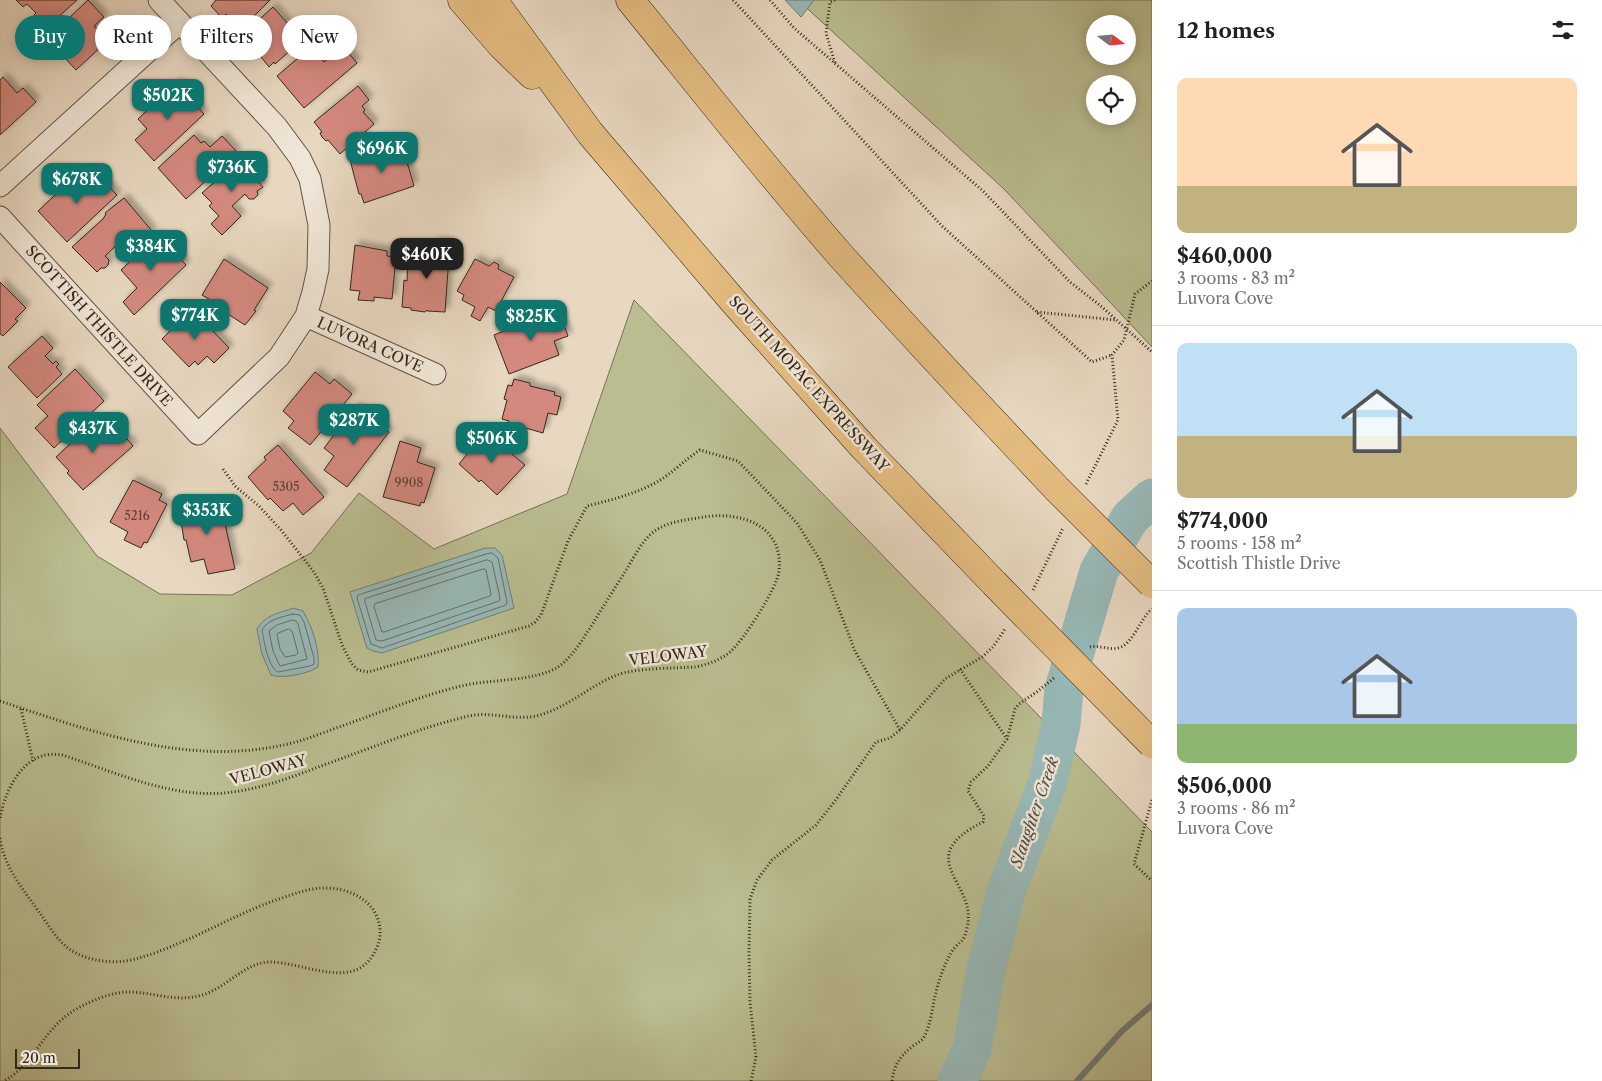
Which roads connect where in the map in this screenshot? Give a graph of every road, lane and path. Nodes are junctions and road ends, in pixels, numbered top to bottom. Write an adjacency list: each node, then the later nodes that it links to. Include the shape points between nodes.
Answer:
1 (159, 0): 8 (street)
2 (462, 0): 10 (highway, via 502,46)
3 (494, 0): 10 (highway, SOUTH MOPAC EXPRESSWAY)
4 (630, 0): 22 (highway, bridge, via 840,255 1056,489)
5 (733, 0): 14 (path, via 942,226)
6 (770, 0): 9 (path, via 794,28)
7 (835, 0): 9 (path, via 830,2 826,33)
8 (179, 23): 11 (street); 15 (street, via 276,127 300,158 310,180 318,215 320,246)
9 (836, 64): 16 (path, via 983,191 1070,282)
10 (590, 133): 32 (highway, SOUTH MOPAC EXPRESSWAY, bridge, via 864,448)
11 (0, 186)
12 (0, 217): 15 (street, SCOTTISH THISTLE DRIVE, via 198,434 279,357)
13 (1152, 280): 17 (path, via 1135,294)
14 (1037, 312): 16 (path); 19 (path, via 1092,362)
15 (306, 316): 20 (street, LUVORA COVE)
16 (1117, 320): 17 (path)
17 (1127, 329): 18 (path)
18 (1152, 352)
19 (1112, 355)
20 (435, 374)
21 (223, 469): 30 (path, via 235,486 281,530 314,572 352,664 358,670 368,672 529,626 541,615 568,541 587,506 628,495 658,482 700,450 738,462 797,523 820,560 855,651)
22 (1152, 584)
23 (1152, 609): 25 (path, via 1129,642 1118,648 1091,646)
24 (1003, 632): 26 (path, via 993,648)
25 (1085, 653)
26 (960, 670): 30 (path, via 945,679); 31 (path)
27 (1061, 675): 31 (path, via 1019,704)
28 (0, 701): 29 (path, VELOWAY)
29 (21, 708): 33 (path); 33 (path, VELOWAY, via 142,744 207,752 268,749 298,742 461,686 530,676 557,667 581,642 638,550 651,535 676,521 713,515 747,519 771,536 780,563 775,584 745,634 720,659 696,667 619,674 554,710 535,716 467,716 298,775 232,792 198,793 153,785 62,755 46,755)
30 (900, 730): 39 (path, via 890,738 876,742 816,826 772,860 757,880 750,900 750,992 756,1057)
31 (1007, 739): 40 (path, via 968,791 984,816 983,822 967,830 949,851 951,874 967,902 968,925 964,940 947,961 923,1039 901,1056)
32 (1152, 744)
33 (33, 761): 35 (path, via 7,794)
34 (1152, 800): 37 (path, via 1134,864)
35 (0, 820)
36 (0, 838): 38 (path, via 10,870 58,938 68,948 95,959 133,960 263,905 321,888 336,888 360,897 370,905 380,922 379,944 368,962 347,972 268,962 256,965 209,994 194,998 129,992 87,1003 58,1023 21,1069)
37 (1152, 881)
38 (4, 1081)
39 (751, 1081)
40 (892, 1081)

